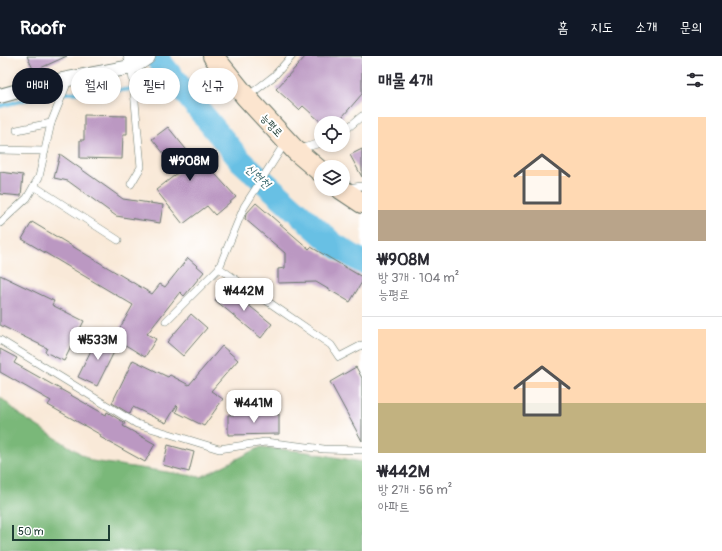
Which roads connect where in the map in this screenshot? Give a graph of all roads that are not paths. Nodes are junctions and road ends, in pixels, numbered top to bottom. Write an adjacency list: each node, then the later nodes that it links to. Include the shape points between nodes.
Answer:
1 (147, 56): 5 (street)
2 (213, 56): 8 (main road, 능평로)
3 (292, 56): 8 (lane, via 274,76)
4 (129, 68): 6 (street)
5 (131, 68)
6 (66, 83): 7 (street, via 47,83); 11 (lane)
7 (0, 96)
8 (246, 97): 15 (main road, 능평로)
9 (136, 104): 19 (lane, via 141,167)
10 (362, 116): 12 (lane)
11 (51, 123): 13 (lane); 17 (lane)
12 (350, 126)
13 (17, 130)
14 (314, 144): 15 (lane)
15 (288, 145): 18 (main road, 능평로); 27 (lane, via 244,207)
16 (0, 150): 17 (lane)
17 (45, 151): 20 (lane, via 39,178)
18 (314, 166)
19 (131, 184)
20 (34, 186): 25 (lane, via 27,198); 26 (lane)
21 (362, 186): 22 (lane)
22 (350, 188)
23 (350, 195): 24 (main road)
24 (362, 203)
25 (0, 223)
26 (118, 240)
27 (219, 268): 28 (lane); 30 (lane, via 331,345 339,357)
28 (166, 321)
29 (0, 340): 31 (lane, via 137,424 219,449 265,442)
30 (362, 345)
31 (362, 450)

